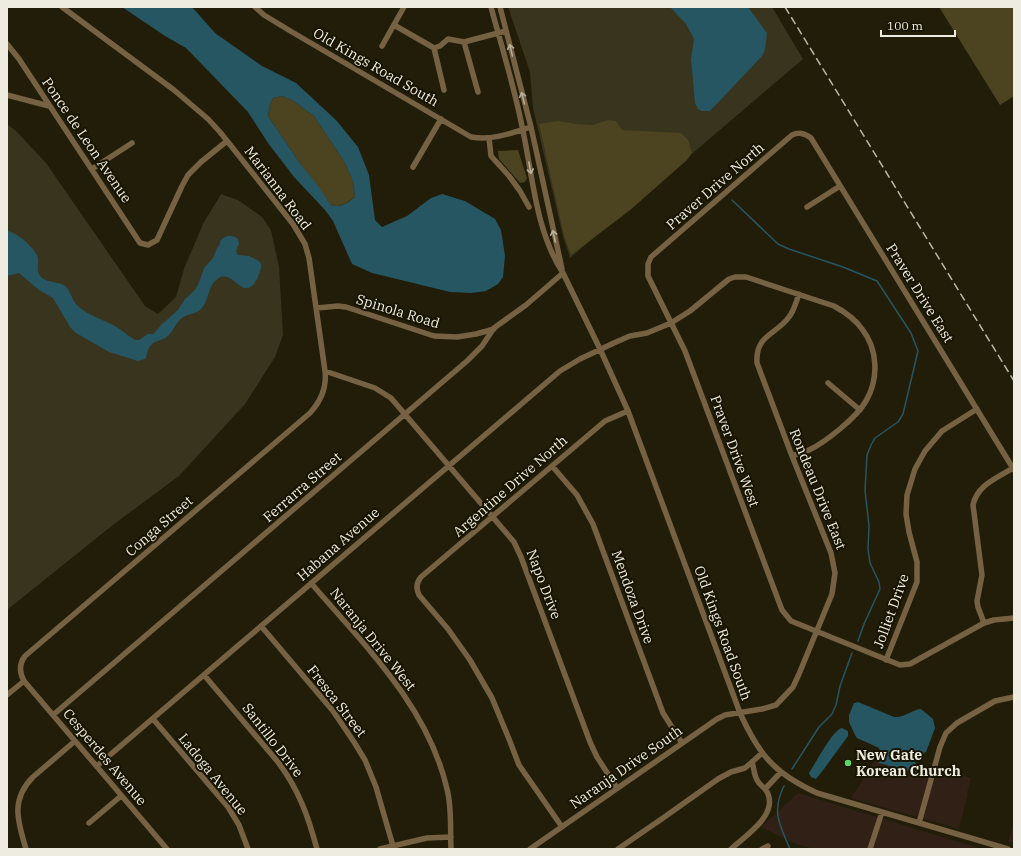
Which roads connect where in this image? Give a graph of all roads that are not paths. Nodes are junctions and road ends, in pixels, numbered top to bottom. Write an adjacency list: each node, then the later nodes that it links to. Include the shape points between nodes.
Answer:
1 (62, 7): 22 (street, Marianna Road, via 189,103 208,119)
2 (255, 7): 17 (street, Old Kings Road South, via 292,32)
3 (404, 7): 6 (street)
4 (491, 7): 8 (street)
5 (500, 7): 7 (street)
6 (394, 25): 11 (street); 12 (street)
7 (506, 31): 8 (street); 18 (street, one-way to 7)
8 (498, 33): 9 (street); 19 (street)
9 (464, 42): 12 (street, via 448,39); 14 (street)
10 (7, 44): 16 (street, Ponce de Leon Avenue)
11 (382, 46)
12 (434, 48): 13 (street)
13 (444, 90)
14 (478, 92)
15 (7, 95): 16 (street)
16 (49, 106): 25 (street, Ponce de Leon Avenue)
17 (441, 119): 21 (street, Old Kings Road South, via 471,137); 24 (street)
18 (531, 127): 19 (street, Old Kings Road South); 30 (street, Old Kings Road South, one-way to 18)
19 (523, 129): 21 (street, Old Kings Road South); 30 (street, Old Kings Road South, one-way to 30, via 540,217 555,261)
20 (802, 133): 26 (street, Praver Drive East, via 811,138); 29 (street, Praver Drive North, via 796,133 786,140 656,251)
21 (489, 138): 27 (street, via 491,156 509,176)
22 (227, 141): 25 (street, Ponce de Leon Avenue, via 188,175 156,240 148,245 140,243); 32 (street, Marianna Road, via 301,236 309,258)
23 (132, 143): 25 (street)
24 (413, 167)
25 (92, 169)
26 (840, 186): 28 (street); 38 (street, Praver Drive East)
27 (529, 207)
28 (807, 207)
29 (648, 264): 33 (street, Praver Drive West, via 648,276)
30 (563, 274): 34 (street, Ferrarra Street); 35 (street, Old Kings Road South)
31 (799, 294): 33 (street, Habana Avenue, via 746,277 735,277 725,281 690,311); 39 (street, via 842,311 857,322 866,334 873,351 875,372 871,392); 42 (street, Rondeau Drive East, via 789,318 762,341 756,356)
32 (317, 308): 34 (street, Spinola Road, via 346,307 421,333 444,338 476,334); 36 (street, Marianna Road)
33 (671, 323): 35 (street, Habana Avenue); 51 (street, Praver Drive West, via 685,351 782,610 791,620)
34 (494, 328): 41 (street, Ferrarra Street, via 482,346 467,361)
35 (600, 349): 40 (street, Old Kings Road South); 43 (street, Habana Avenue, via 560,371)
36 (325, 371): 41 (street, via 375,388 391,398); 54 (street, Conga Street, via 322,397 310,413 25,656 20,670)
37 (828, 383): 39 (street)
38 (977, 409): 45 (street, Praver Drive East); 52 (street, Jolliet Drive, via 942,431 925,451 915,469 907,495 906,514 917,562 917,582)
39 (860, 410): 42 (street, via 818,445)
40 (628, 411): 44 (street, Argentine Drive North, via 605,421); 57 (street, Old Kings Road South)
41 (405, 414): 43 (street, Napo Drive); 58 (street, Ferrarra Street)
42 (792, 456): 51 (street, Rondeau Drive East, via 834,563 832,594)
43 (449, 465): 46 (street, Napo Drive); 47 (street, Habana Avenue)
44 (552, 466): 46 (street, Argentine Drive North); 61 (street, Mendoza Drive, via 577,495 593,524 663,713)
45 (1013, 469): 49 (street, via 983,486 974,498 982,575 977,602)
46 (492, 517): 66 (street, Napo Drive, via 518,550 590,742); 72 (street, Argentine Drive North, via 421,578 417,587 419,595 448,628 470,660 492,698 519,765)
47 (311, 583): 50 (street, Habana Avenue); 73 (street, Naranja Drive West, via 392,677 425,731 447,789)
48 (1014, 618): 49 (street, Praver Drive West)
49 (984, 623): 52 (street, Praver Drive West, via 910,664 900,665)
50 (261, 626): 53 (street, Habana Avenue); 74 (street, Fresca Street, via 333,711 365,760 376,787)
51 (816, 631): 52 (street, Praver Drive West); 57 (street, Rondeau Drive East, via 793,687 786,695 776,705)
52 (886, 660)
53 (204, 675): 59 (street, Habana Avenue); 79 (street, Santillo Drive, via 288,775 305,808)
54 (24, 681): 55 (street); 58 (street, Cesperdes Avenue)
55 (7, 695)
56 (1014, 697): 71 (street, via 996,701 957,723 946,733)
57 (740, 713): 61 (street, Naranja Drive South, via 717,719); 62 (street, Old Kings Road South, via 753,741)
58 (53, 715): 60 (street, Cesperdes Avenue)
59 (153, 719): 64 (street, Habana Avenue); 78 (street, Ladoga Avenue, via 228,808 239,825)
60 (75, 741): 64 (street, Cesperdes Avenue); 76 (street, via 32,777 22,792 18,816)
61 (682, 743): 66 (street, Naranja Drive South)
62 (762, 753): 63 (street); 65 (street, Old Kings Road South)
63 (752, 762): 67 (street, via 756,780); 83 (street, via 745,768 718,779)
64 (97, 766): 68 (street, Cesperdes Avenue)
65 (781, 772): 67 (street); 69 (street, Old Kings Road South, via 801,786 817,793)
66 (617, 788): 72 (street, Naranja Drive South)
67 (765, 789): 84 (street, via 770,799 766,817)
68 (122, 796): 70 (street); 77 (street, Cesperdes Avenue)
69 (882, 812): 71 (street, Old Kings Road South); 86 (street)
70 (89, 823)
71 (919, 823): 87 (street, Old Kings Road South)
72 (562, 827): 82 (street, Naranja Drive South)
73 (451, 836): 74 (street, via 427,838); 81 (street, Naranja Drive West)
74 (393, 846): 80 (street)
75 (768, 846): 85 (street)
76 (26, 849)
77 (167, 849)
78 (248, 849)
79 (317, 849)
80 (380, 849)
81 (451, 849)
82 (530, 849)
83 (618, 849)
84 (731, 849)
85 (762, 849)
86 (870, 849)
87 (1008, 849)

